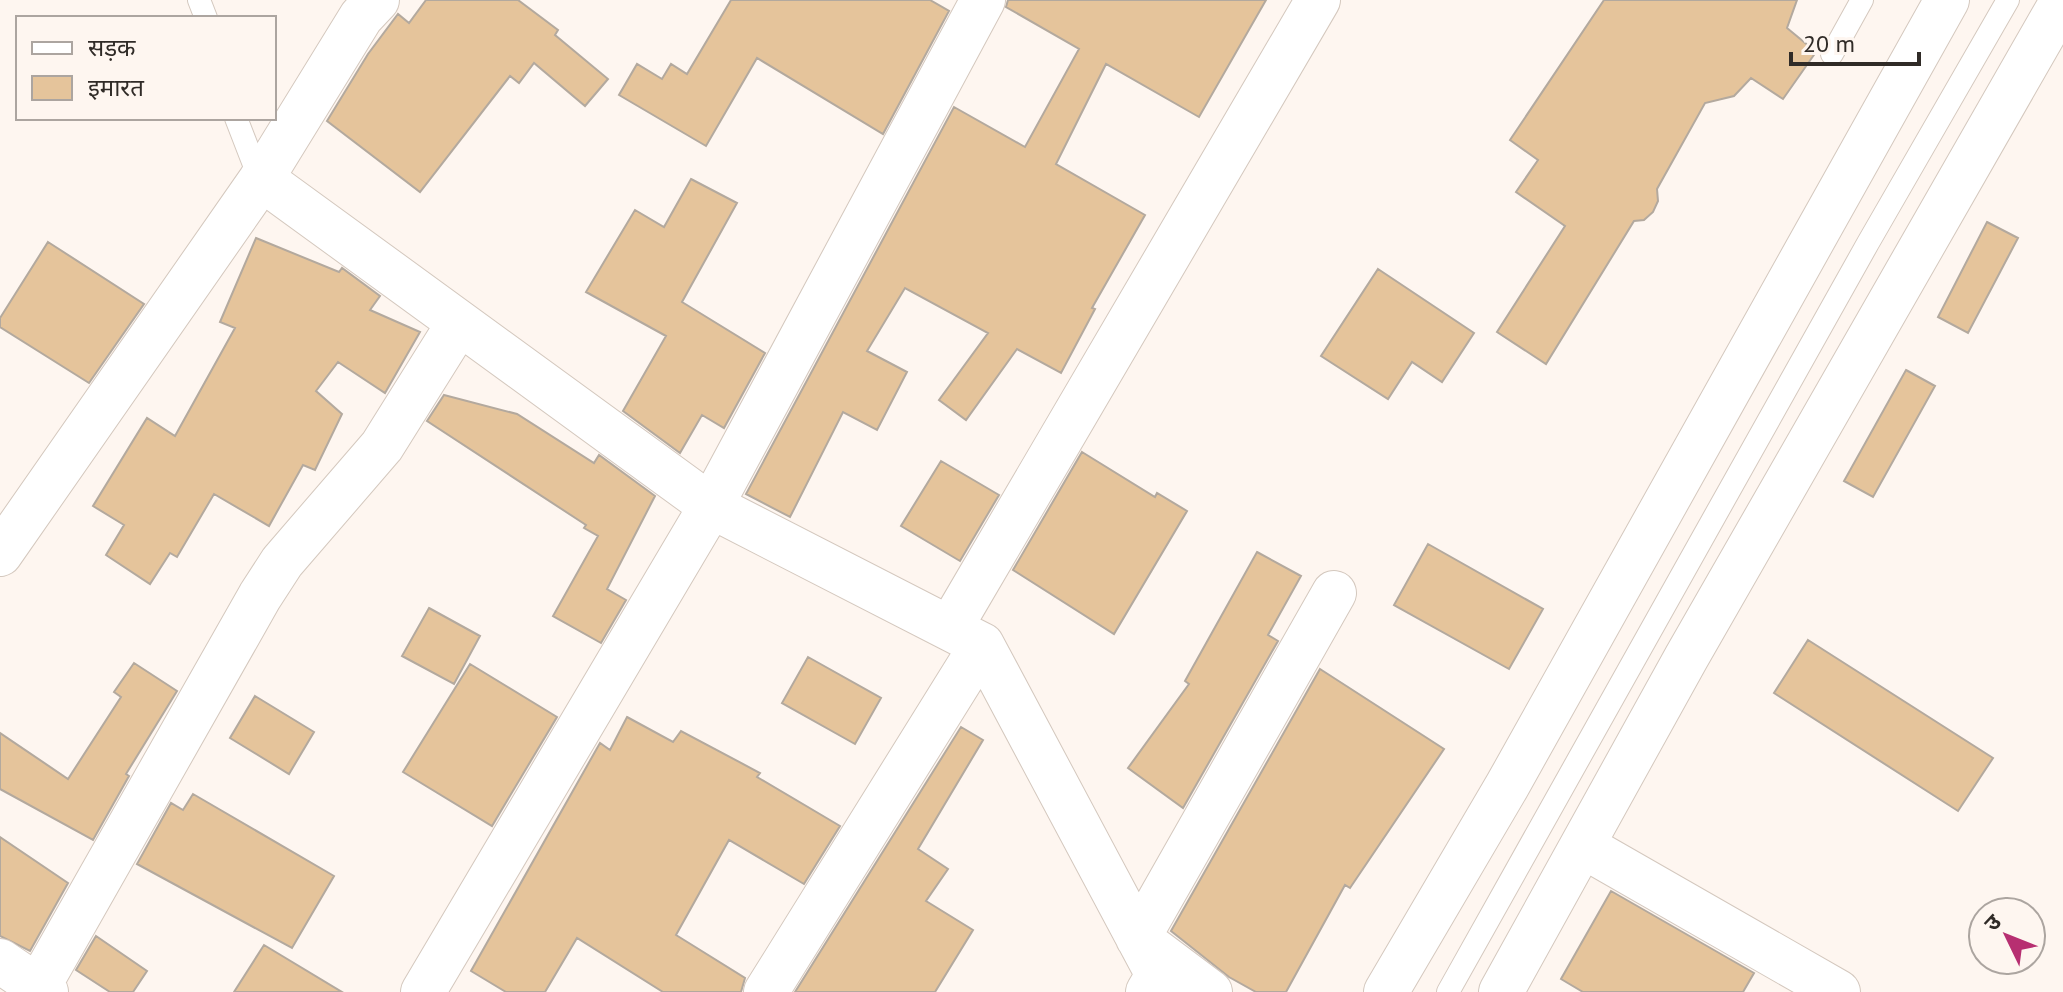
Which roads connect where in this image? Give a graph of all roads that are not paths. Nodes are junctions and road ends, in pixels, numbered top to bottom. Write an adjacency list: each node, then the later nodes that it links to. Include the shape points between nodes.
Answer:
1 (377, 0): 10 (street, via 361,17)
2 (983, 0): 12 (street)
3 (1318, 0): 15 (street)
4 (1862, 0): 8 (lane)
5 (1947, 0): 25 (street)
6 (2008, 0): 26 (lane)
7 (2063, 0): 16 (street)
8 (1832, 54)
9 (237, 120): 10 (lane)
10 (261, 180): 11 (street); 13 (street)
11 (459, 323): 12 (street); 19 (street, via 382,446 282,562 260,596)
12 (711, 506): 15 (street); 21 (street)
13 (0, 554)
14 (1334, 593): 17 (street)
15 (966, 637): 17 (street); 22 (street)
16 (1583, 846): 20 (street); 27 (street)
17 (1138, 938): 23 (street, via 1158,975); 24 (street)
18 (0, 961): 19 (street)
19 (42, 989)
20 (1825, 989)
21 (423, 992)
22 (766, 992)
23 (1148, 992)
24 (1210, 992)
25 (1386, 992)
26 (1448, 992)
27 (1501, 992)

